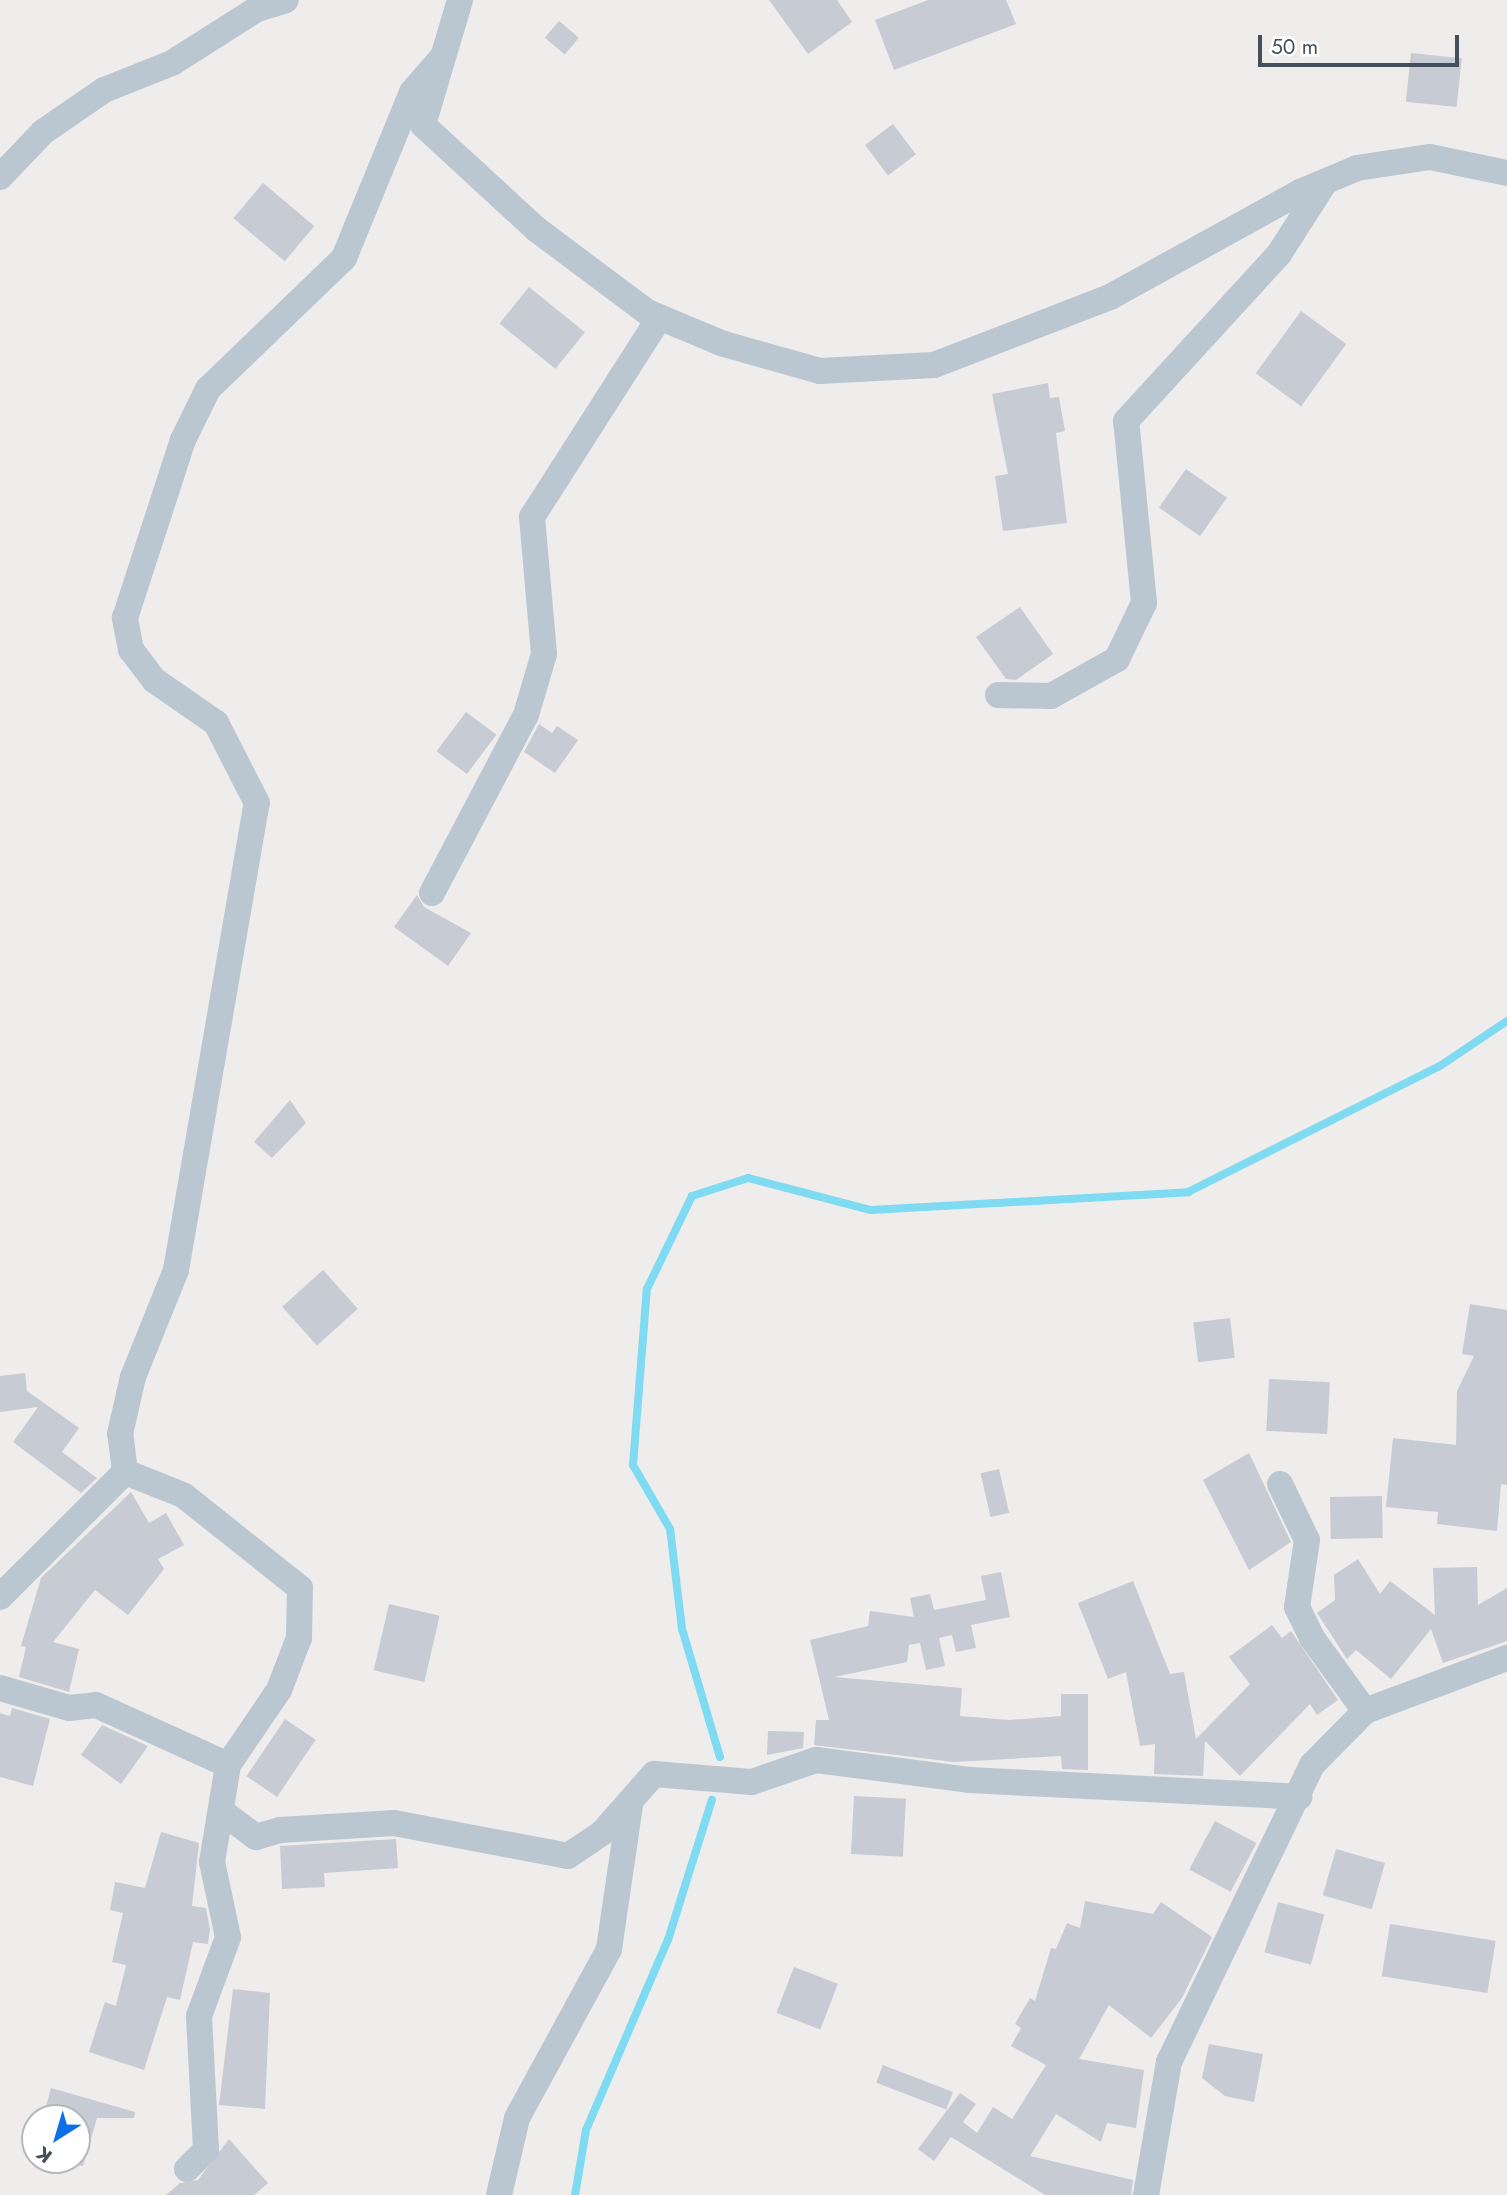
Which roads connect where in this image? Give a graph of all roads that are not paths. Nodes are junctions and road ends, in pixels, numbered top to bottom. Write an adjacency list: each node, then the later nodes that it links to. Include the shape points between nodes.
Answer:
1 (286, 0): 5 (street, via 257,9 172,63 104,90 43,132)
2 (460, 0): 3 (street)
3 (440, 60): 7 (street, via 423,125 536,229); 10 (street, via 412,92 344,258 208,389 183,440 125,618 131,650 153,680 216,723 257,803 176,1270 133,1377 120,1434)
4 (1507, 173): 6 (street, via 1430,157 1357,168)
5 (0, 177)
6 (1325, 182): 7 (street, via 1110,297 934,365 820,371 724,344); 8 (street, via 1279,254 1126,421 1144,603 1117,659 1051,696)
7 (660, 317): 9 (street, via 532,517 544,654 526,715)
8 (998, 695)
9 (432, 893)
10 (125, 1472): 12 (street); 16 (street, via 183,1495 300,1588 299,1637 279,1690)
11 (1280, 1484): 15 (street, via 1307,1540 1297,1607 1311,1638)
12 (0, 1597)
13 (1507, 1658): 15 (street)
14 (0, 1688): 16 (street, via 69,1708 96,1705)
15 (1365, 1711): 17 (street, via 1312,1765)
16 (228, 1765): 19 (street)
17 (1300, 1797): 18 (street, via 969,1780 816,1760 752,1782 654,1774); 22 (street, via 1169,2062)
18 (630, 1805): 19 (street, via 568,1856 394,1823 280,1829 256,1837); 21 (street, via 609,1950 517,2118)
19 (221, 1811): 20 (street, via 212,1862 228,1937 199,2015 206,2150)
20 (187, 2169)
21 (499, 2195)
22 (1146, 2195)

